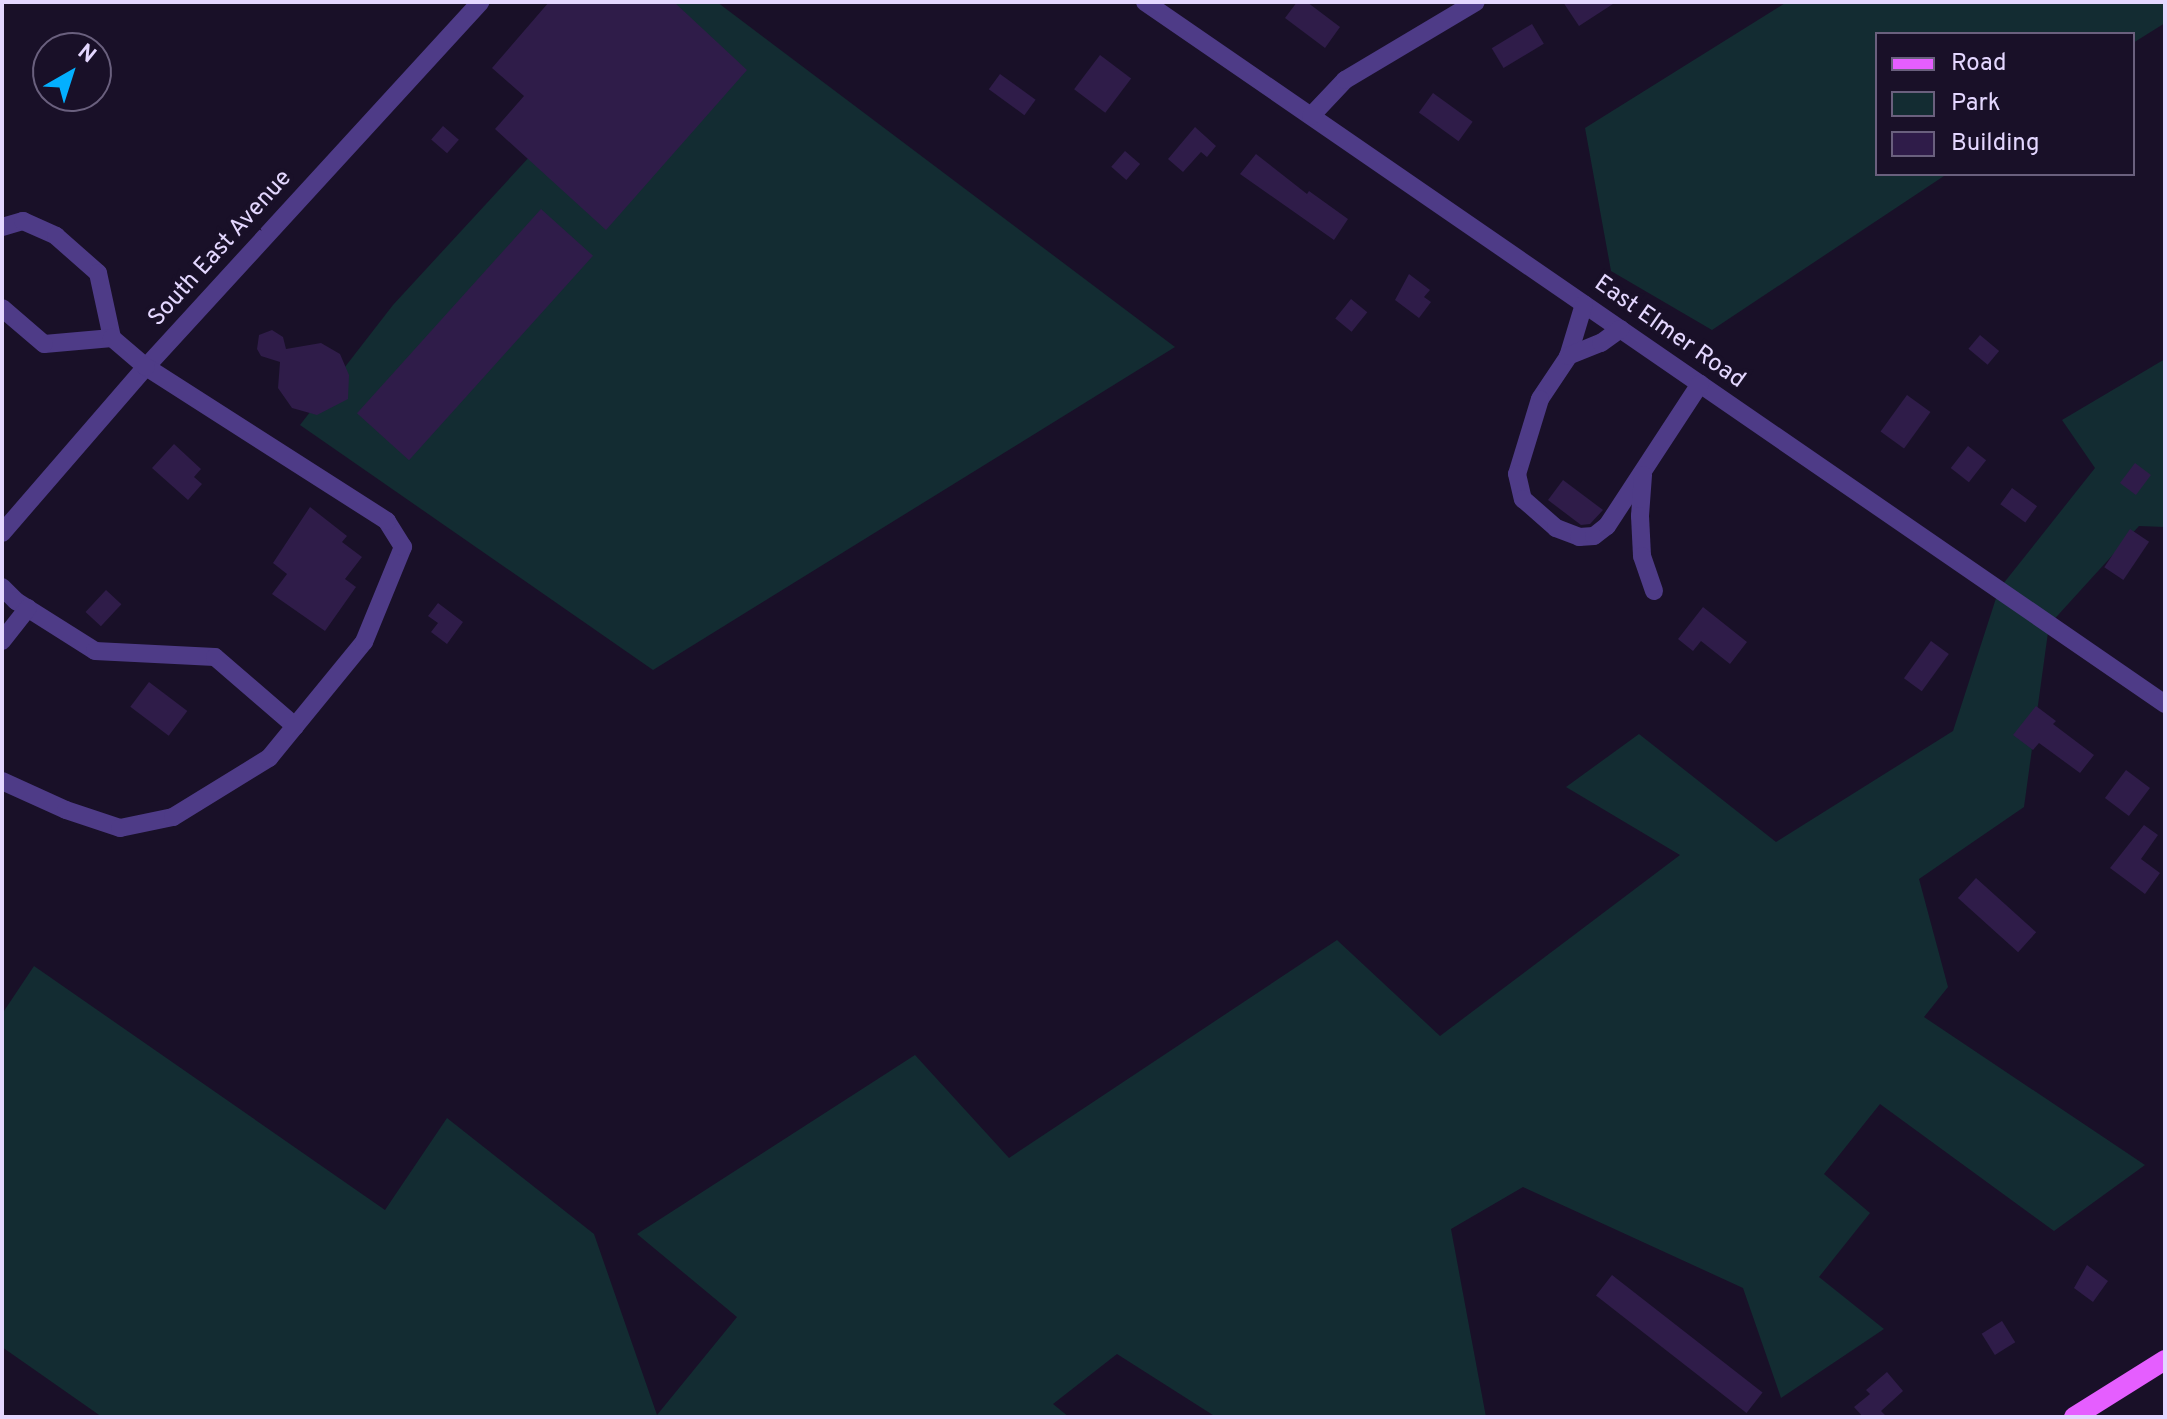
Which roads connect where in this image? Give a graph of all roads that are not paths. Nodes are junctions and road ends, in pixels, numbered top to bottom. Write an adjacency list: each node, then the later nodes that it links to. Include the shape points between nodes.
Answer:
1 (480, 2): 11 (street, South East Avenue)
2 (1145, 2): 4 (street, East Elmer Road)
3 (1476, 2): 4 (street, via 1345,80)
4 (1311, 116): 6 (street, East Elmer Road)
5 (2, 227): 9 (street, via 23,221 56,236 98,273)
6 (1584, 304): 8 (street, East Elmer Road); 10 (street)
7 (2, 308): 9 (street, via 44,344)
8 (1620, 329): 10 (street); 12 (street, East Elmer Road)
9 (112, 338): 11 (street)
10 (1568, 356): 13 (street, via 1540,399 1522,454 1517,474 1523,499 1556,528 1579,537 1594,536 1607,526)
11 (146, 367): 14 (street, South East Avenue); 20 (street, via 387,521 403,547 364,642)
12 (1700, 384): 13 (street); 19 (street, East Elmer Road)
13 (1643, 468): 16 (street, via 1642,556)
14 (2, 533)
15 (2, 587): 17 (street)
16 (1654, 591)
17 (28, 608): 18 (street); 20 (street, via 95,651 215,657)
18 (2, 641)
19 (2165, 704)
20 (295, 726): 21 (street, via 269,758 173,817 147,823 120,828)
21 (2, 781)
22 (2165, 1360): 23 (main road)
23 (2074, 1417)

